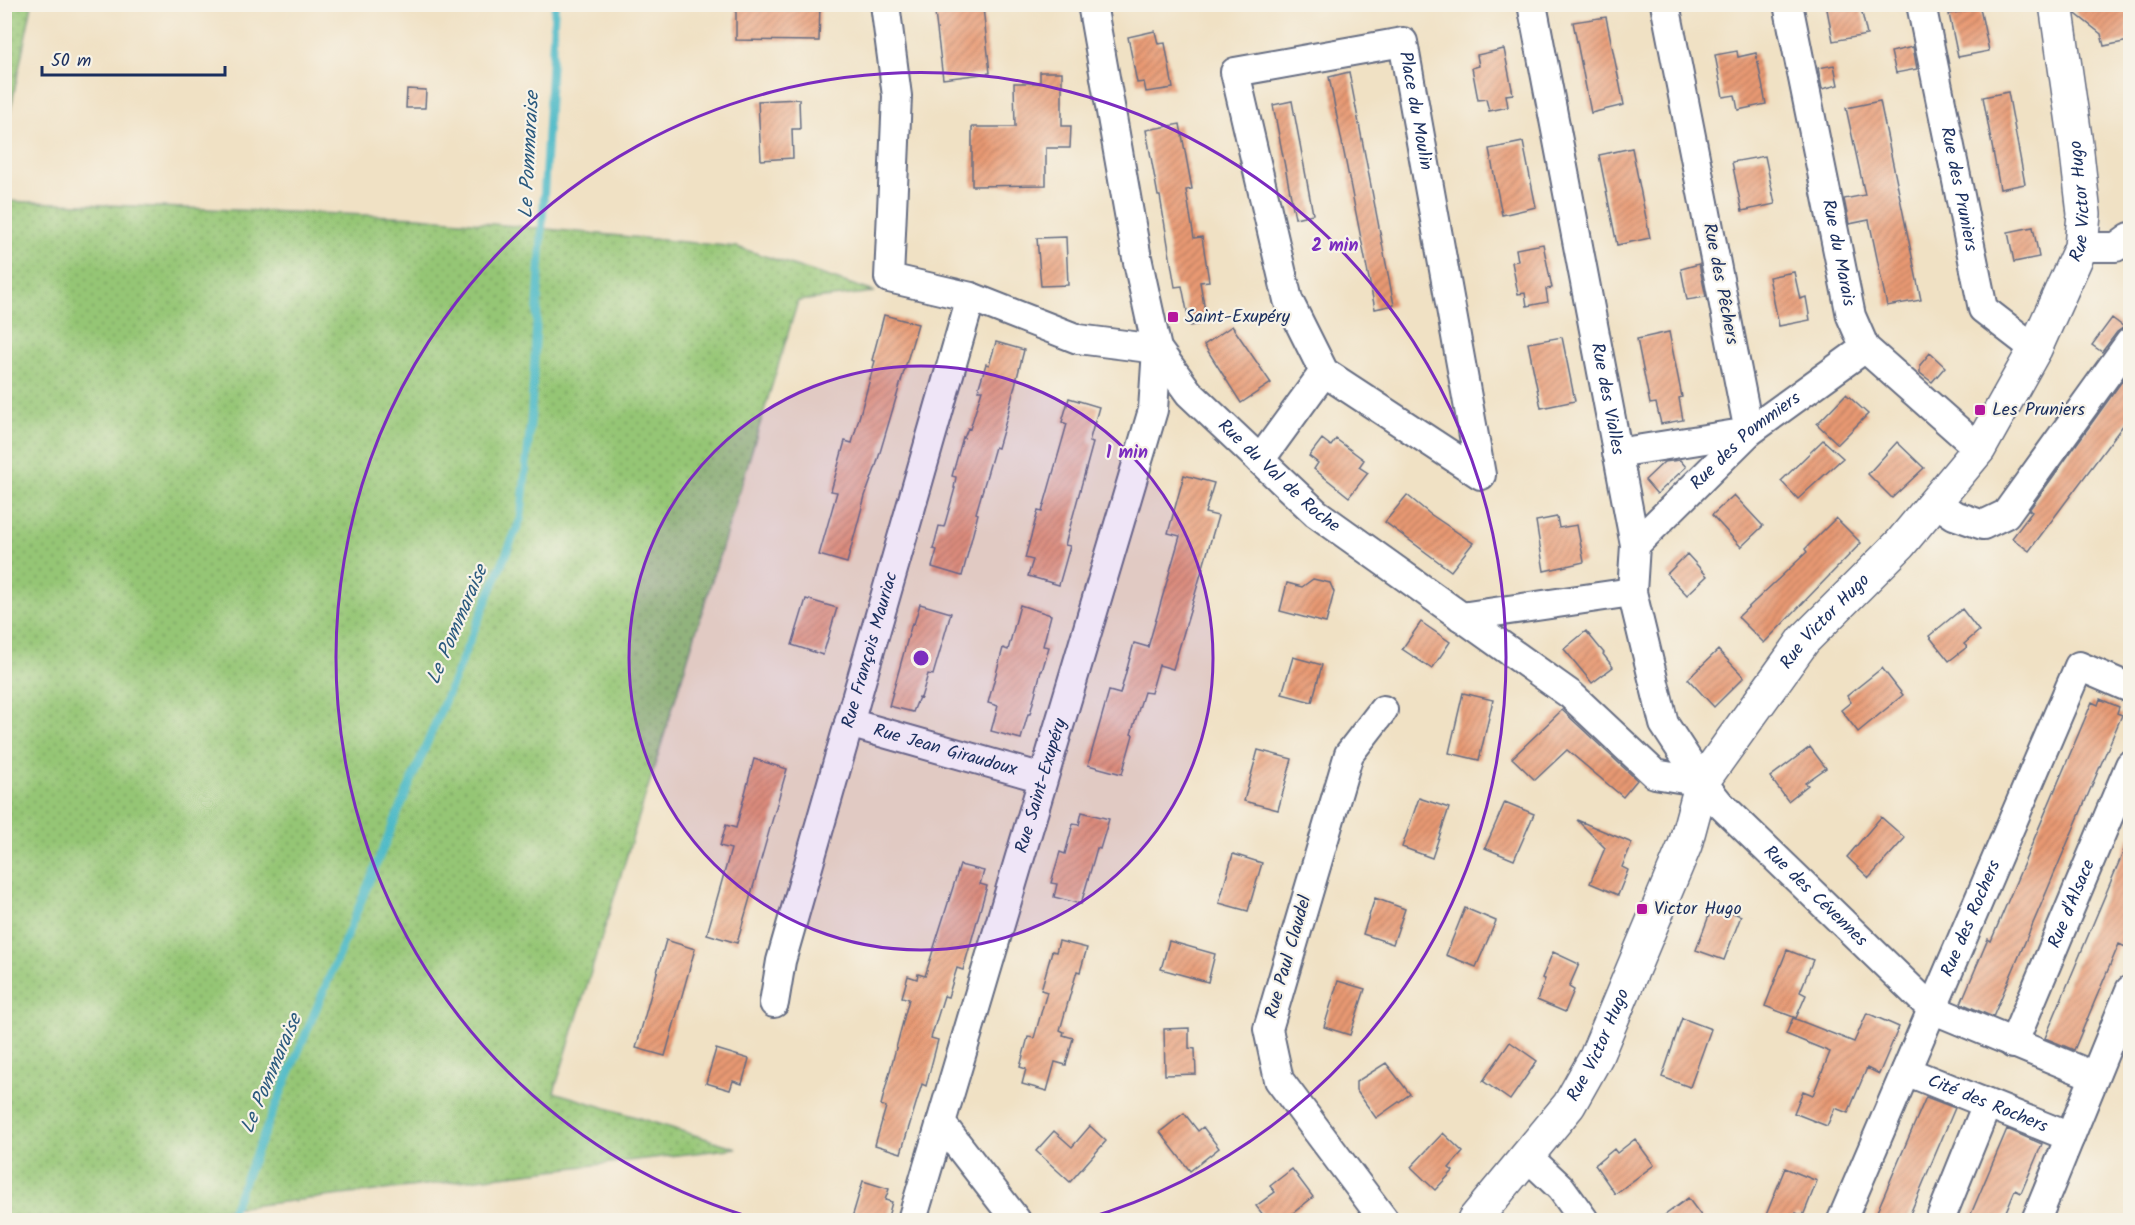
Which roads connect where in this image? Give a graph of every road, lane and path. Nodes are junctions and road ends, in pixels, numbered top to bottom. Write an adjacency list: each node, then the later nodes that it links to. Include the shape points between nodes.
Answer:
1 (885, 4): 10 (street, via 897,96 889,278)
2 (1092, 4): 13 (street, Rue du Val de Roche)
3 (1532, 4): 18 (street, Rue des Vialles)
4 (1665, 4): 16 (street, Rue des Pêchers)
5 (1788, 4): 12 (street, Rue du Marais, via 1851,316)
6 (1921, 4): 14 (street, Rue des Pruniers, via 1983,309)
7 (2056, 4): 9 (street, Rue Victor Hugo, via 2084,214)
8 (2130, 237): 9 (street, via 2116,247)
9 (2081, 247): 14 (street, Rue Victor Hugo)
10 (972, 297): 13 (street, via 1078,339); 26 (street, Rue François Mauriac)
11 (2130, 342): 20 (street, via 2006,514 1983,525 1954,515)
12 (1865, 348): 16 (street, Rue des Pommiers); 17 (street, Rue du Marais)
13 (1157, 349): 19 (street, Rue du Val de Roche, via 1189,393); 28 (street, Rue Saint-Exupéry, via 1153,410)
14 (2035, 349): 17 (street, Rue Victor Hugo)
15 (1324, 372): 15 (street, Place du Moulin, via 1288,300 1235,72 1403,42 1481,475); 19 (street)
16 (1749, 432): 18 (street); 21 (street, Rue des Pommiers)
17 (1979, 449): 20 (street, Rue Victor Hugo)
18 (1617, 453): 21 (street, Rue des Vialles)
19 (1260, 460): 23 (street, Rue du Val de Roche, via 1316,513)
20 (1935, 502): 29 (street, Rue Victor Hugo, via 1900,544 1804,640)
21 (1635, 545): 22 (street, Rue des Vialles)
22 (1632, 592): 23 (street); 29 (street, Rue des Vialles, via 1664,724)
23 (1461, 617): 29 (street, Rue du Val de Roche, via 1571,695 1655,774)
24 (2130, 688): 32 (street, Rue des Rochers, via 2079,666)
25 (1383, 710): 43 (street, Rue Paul Claudel, via 1349,754 1268,1029 1279,1080)
26 (849, 723): 28 (street, Rue Jean Giraudoux); 31 (street, Rue François Mauriac, via 782,961)
27 (2130, 765): 33 (street, Rue d'Alsace)
28 (1043, 778): 37 (street, Rue Saint-Exupéry)
29 (1702, 782): 32 (street, Rue des Cévennes, via 1719,803); 39 (street, Rue Victor Hugo, via 1685,845 1596,1057 1569,1105)
30 (2130, 990): 35 (street)
31 (774, 1004)
32 (1932, 1009): 33 (street); 34 (street, Rue des Rochers)
33 (2013, 1044): 35 (street)
34 (1906, 1071): 36 (street, Cité des Rochers); 40 (street, Rue des Rochers)
35 (2094, 1076): 38 (street)
36 (1988, 1104): 38 (street, Cité des Rochers); 46 (street)
37 (941, 1123): 41 (street, Rue Saint-Exupéry); 42 (street)
38 (2070, 1137): 47 (street)
39 (1527, 1156): 44 (street, Rue Victor Hugo); 45 (street, via 1561,1188)
40 (1847, 1219)
41 (912, 1221)
42 (1016, 1221)
43 (1384, 1221)
44 (1474, 1221)
45 (1584, 1221)
46 (1940, 1221)
47 (2036, 1221)

